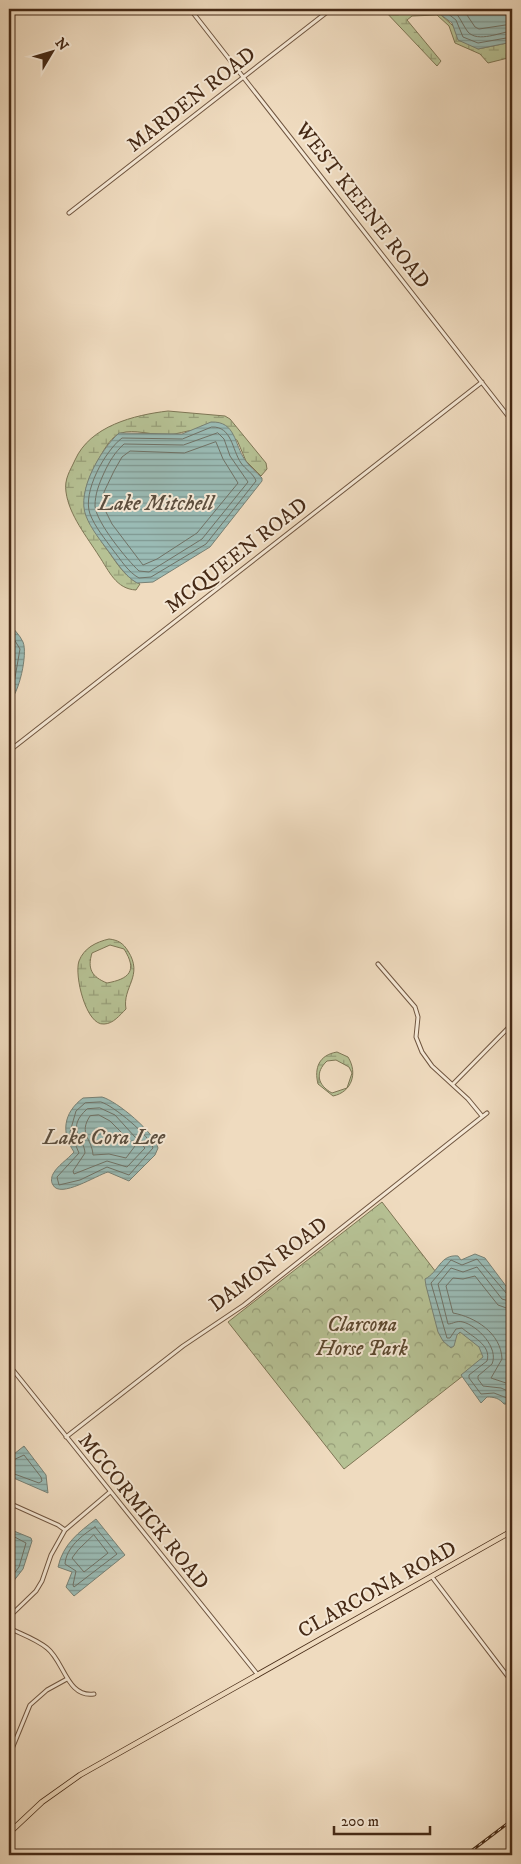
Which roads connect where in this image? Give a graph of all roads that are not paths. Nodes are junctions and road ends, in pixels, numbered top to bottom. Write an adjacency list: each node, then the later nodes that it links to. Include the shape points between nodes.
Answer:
1 (190, 9): 3 (street, WEST KEENE ROAD)
2 (331, 9): 3 (street, MARDEN ROAD)
3 (244, 77): 4 (street, MARDEN ROAD); 5 (street, WEST KEENE ROAD)
4 (69, 213)
5 (482, 382): 6 (street, WEST KEENE ROAD); 7 (street, MCQUEEN ROAD)
6 (512, 421)
7 (9, 751)
8 (378, 964): 10 (street, via 414,1007 418,1017 416,1037 422,1052 432,1066)
9 (512, 1024): 10 (street)
10 (453, 1084): 12 (street)
11 (487, 1112): 12 (street, DAMON ROAD)
12 (482, 1116): 14 (street, DAMON ROAD, via 244,1305 183,1346)
13 (9, 1365): 14 (street, MCCORMICK ROAD)
14 (66, 1437): 15 (street, MCCORMICK ROAD)
15 (110, 1492): 17 (street); 22 (street, MCCORMICK ROAD)
16 (9, 1503): 17 (street)
17 (65, 1530): 20 (street, via 36,1592)
18 (512, 1531): 19 (main road, CLARCONA ROAD)
19 (432, 1577): 22 (main road, CLARCONA ROAD); 24 (street)
20 (9, 1617)
21 (9, 1628): 23 (street, via 47,1648)
22 (258, 1675): 27 (main road, CLARCONA ROAD, via 80,1775 42,1802)
23 (67, 1679): 25 (street, via 80,1692); 26 (street, via 30,1705)
24 (512, 1682)
25 (94, 1694)
26 (9, 1756)
27 (9, 1833)

